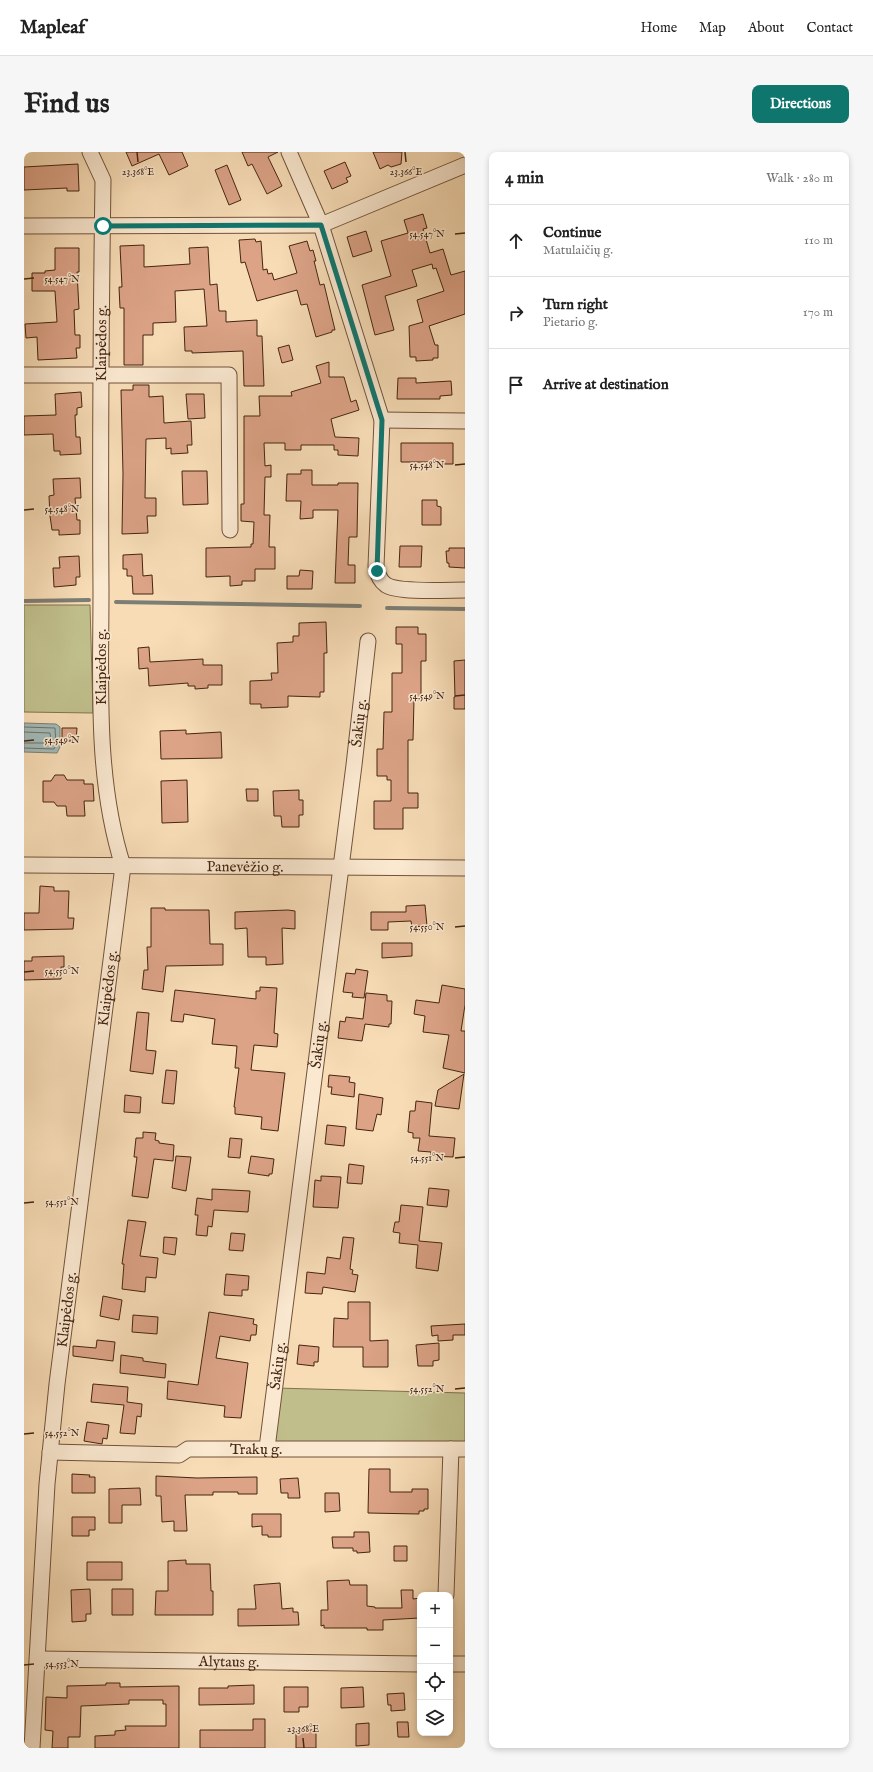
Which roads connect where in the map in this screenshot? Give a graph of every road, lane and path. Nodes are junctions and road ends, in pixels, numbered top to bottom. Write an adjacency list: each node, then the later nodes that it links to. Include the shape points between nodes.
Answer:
1 (90, 152): 6 (street, Klaipėdos g., via 103,180)
2 (289, 152): 4 (street)
3 (465, 165): 4 (street)
4 (321, 225): 6 (street); 9 (street)
5 (24, 226): 6 (street)
6 (103, 226): 7 (street, Klaipėdos g.)
7 (102, 374): 8 (street); 11 (street, via 229,375); 15 (street, Klaipėdos g., via 101,715 108,812)
8 (24, 375)
9 (382, 420): 10 (street); 12 (street, via 376,566 382,581 392,588 400,589)
10 (465, 421)
11 (230, 530)
12 (465, 590)
13 (368, 641): 16 (street, Šakių g.)
14 (24, 865): 15 (street, Panevėžio g.)
15 (123, 866): 16 (street, Panevėžio g.); 20 (street, Klaipėdos g.)
16 (341, 867): 17 (street, Panevėžio g.); 18 (street, Šakių g.)
17 (465, 868)
18 (268, 1448): 19 (street, Trakų g.); 20 (street, Trakų g., via 188,1449 179,1455)
19 (458, 1449): 21 (street)
20 (50, 1452): 22 (street, Klaipėdos g.)
21 (446, 1592)
22 (38, 1659): 23 (street, Alytaus g.); 26 (street, Klaipėdos g.)
23 (417, 1664)
24 (453, 1664): 25 (street)
25 (465, 1664)
26 (32, 1748)

